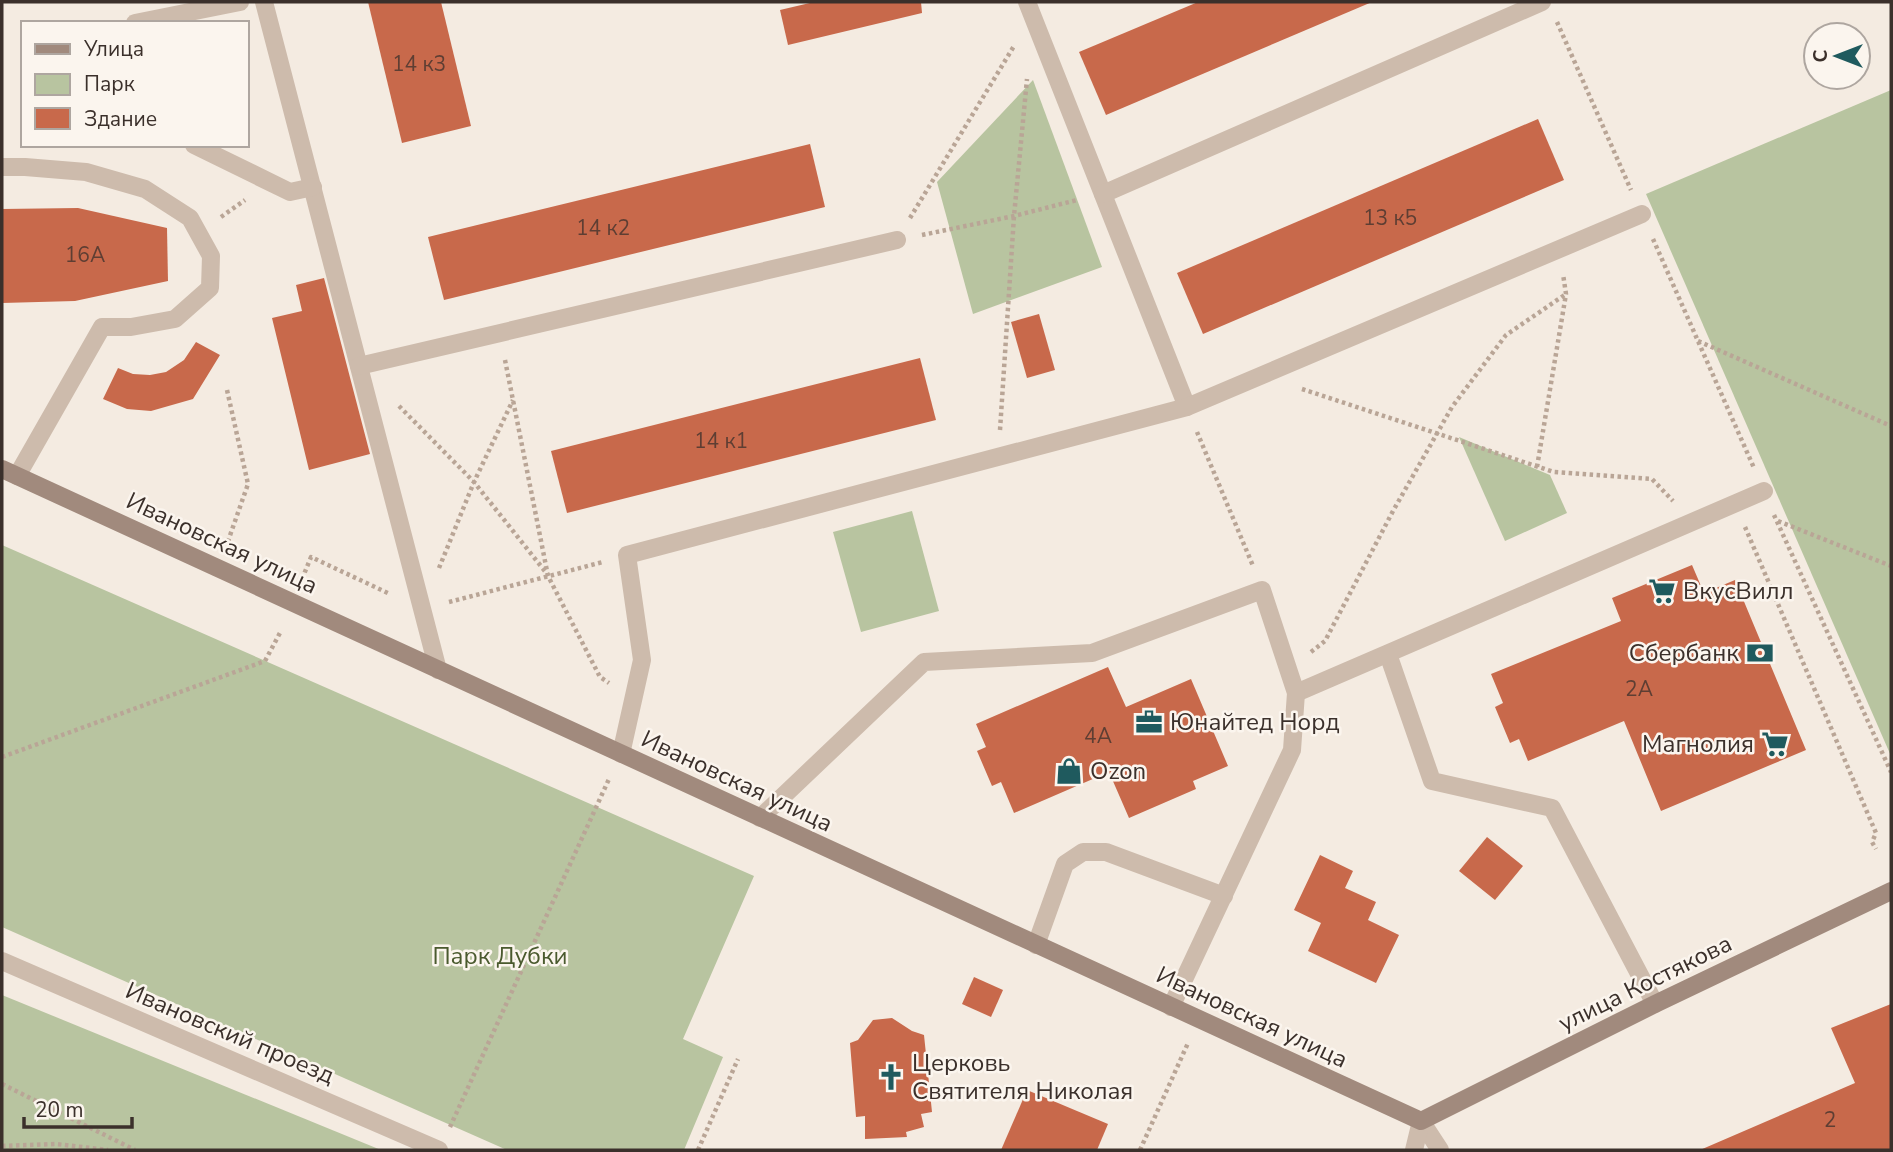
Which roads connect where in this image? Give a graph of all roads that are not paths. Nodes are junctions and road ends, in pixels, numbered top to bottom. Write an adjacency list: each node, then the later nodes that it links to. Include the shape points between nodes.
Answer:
1 (240, 2): 5 (street)
2 (264, 2): 8 (street)
3 (1548, 8): 9 (street)
4 (1030, 9): 9 (street)
5 (145, 21)
6 (198, 147): 8 (street, via 290,192)
7 (2, 167): 14 (street, via 86,172 145,189 190,218 211,256 210,288 175,319 103,327)
8 (313, 187): 12 (street)
9 (1103, 194): 13 (street)
10 (1642, 214): 13 (street)
11 (897, 240): 12 (street)
12 (359, 366): 17 (street)
13 (1187, 407): 19 (street, via 627,555 642,660)
14 (9, 472): 17 (street, Ивановская улица)
15 (1764, 491): 16 (street)
16 (1388, 654): 18 (street); 25 (street, via 1432,781 1552,808)
17 (438, 670): 19 (street, Ивановская улица)
18 (1296, 694): 20 (street, via 1262,590 1093,653 924,662); 22 (street, via 1292,750)
19 (621, 754): 20 (street, Ивановская улица)
20 (761, 818): 23 (street, Ивановская улица)
21 (1891, 891): 25 (street, улица Костякова)
22 (1224, 896): 23 (street, via 1106,852 1083,852 1065,864); 26 (street)
23 (1037, 945): 26 (street, Ивановская улица)
24 (2, 961): 28 (street, Ивановский проезд)
25 (1655, 1004): 27 (street, улица Костякова)
26 (1171, 1007): 27 (street, Ивановская улица)
27 (1422, 1121): 29 (street); 30 (street)
28 (442, 1144)
29 (1414, 1150)
30 (1440, 1150)

